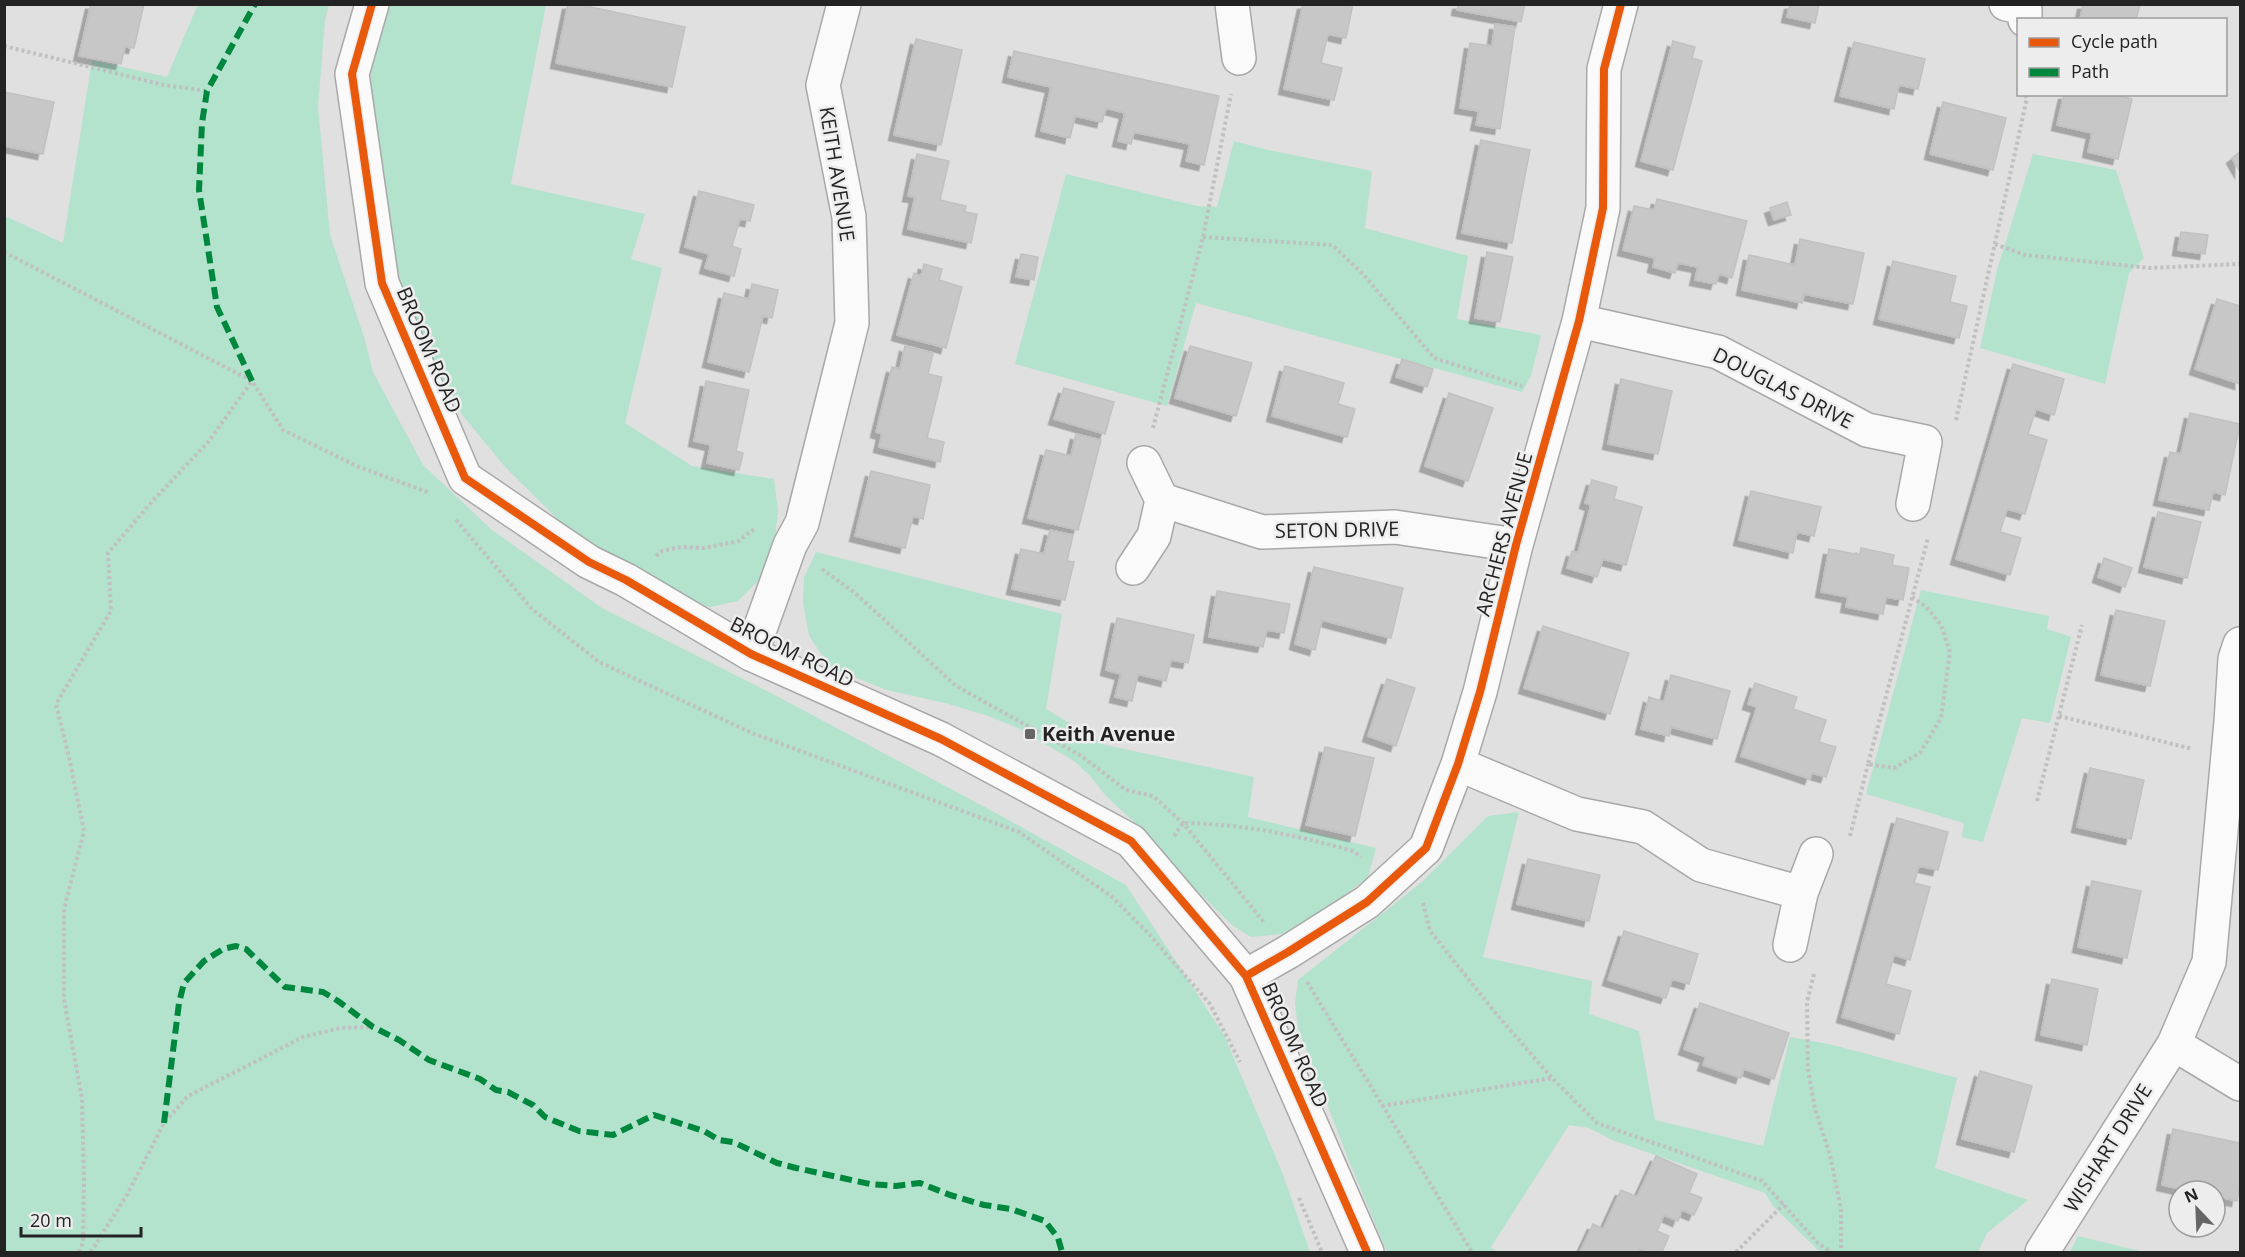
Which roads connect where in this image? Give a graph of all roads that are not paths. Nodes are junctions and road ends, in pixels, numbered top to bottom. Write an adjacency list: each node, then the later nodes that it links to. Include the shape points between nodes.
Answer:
1 (372, 4): 15 (street, BROOM ROAD, via 352,74 382,283 465,478 589,562)
2 (844, 4): 15 (street, KEITH AVENUE, via 823,85 849,217 852,323 802,523 789,545)
3 (1232, 4): 7 (street)
4 (1621, 4): 8 (street, ARCHERS AVENUE, via 1604,69 1604,208)
5 (2006, 4): 6 (street, via 2025,8)
6 (2025, 18)
7 (1239, 58)
8 (1579, 321): 11 (street, DOUGLAS DRIVE, via 1718,352 1867,430 1925,442); 12 (street, ARCHERS AVENUE)
9 (1144, 463): 10 (street)
10 (1162, 500): 12 (street, SETON DRIVE, via 1262,532 1395,527); 13 (street, via 1154,536)
11 (1913, 504)
12 (1516, 545): 17 (street, ARCHERS AVENUE)
13 (1133, 568)
14 (2241, 644): 16 (street, WISHART DRIVE, via 2235,659)
15 (751, 654): 21 (street, BROOM ROAD, via 941,739 1131,842)
16 (2236, 723): 22 (street, WISHART DRIVE, via 2228,756 2209,962)
17 (1458, 764): 19 (street, via 1577,814 1643,827 1701,865); 21 (street, ARCHERS AVENUE, via 1426,848 1367,902)
18 (1816, 854): 19 (street)
19 (1801, 893): 20 (street)
20 (1790, 945)
21 (1246, 976): 24 (street, BROOM ROAD)
22 (2174, 1044): 23 (street); 25 (street, WISHART DRIVE)
23 (2241, 1084)
24 (1367, 1252)
25 (2042, 1252)

